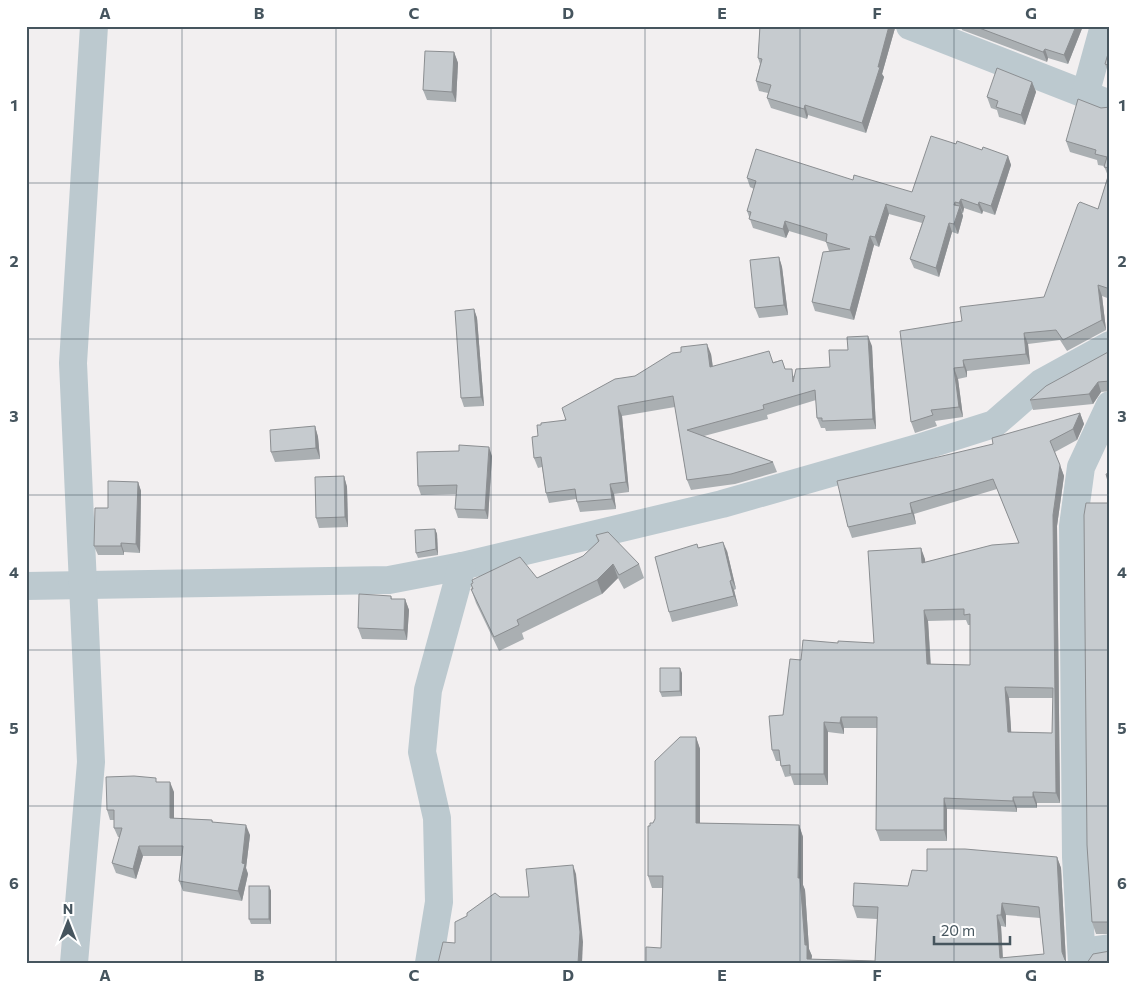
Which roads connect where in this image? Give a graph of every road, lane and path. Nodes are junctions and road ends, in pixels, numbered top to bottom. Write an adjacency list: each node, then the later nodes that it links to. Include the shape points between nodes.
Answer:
1 (94, 26): 8 (street, via 73,362)
2 (910, 26): 4 (street)
3 (1104, 26): 4 (street)
4 (1097, 100)
5 (1110, 345): 7 (street, via 1041,383 994,424 722,504)
6 (1110, 405): 11 (street, via 1081,468 1073,526 1076,857)
7 (462, 566): 8 (street, via 389,580); 13 (street, via 428,690 422,752 437,818 439,902)
8 (82, 585): 9 (street); 12 (street, via 91,762)
9 (26, 586)
10 (1110, 948): 11 (street)
11 (1082, 957)
12 (74, 963)
13 (429, 963)

